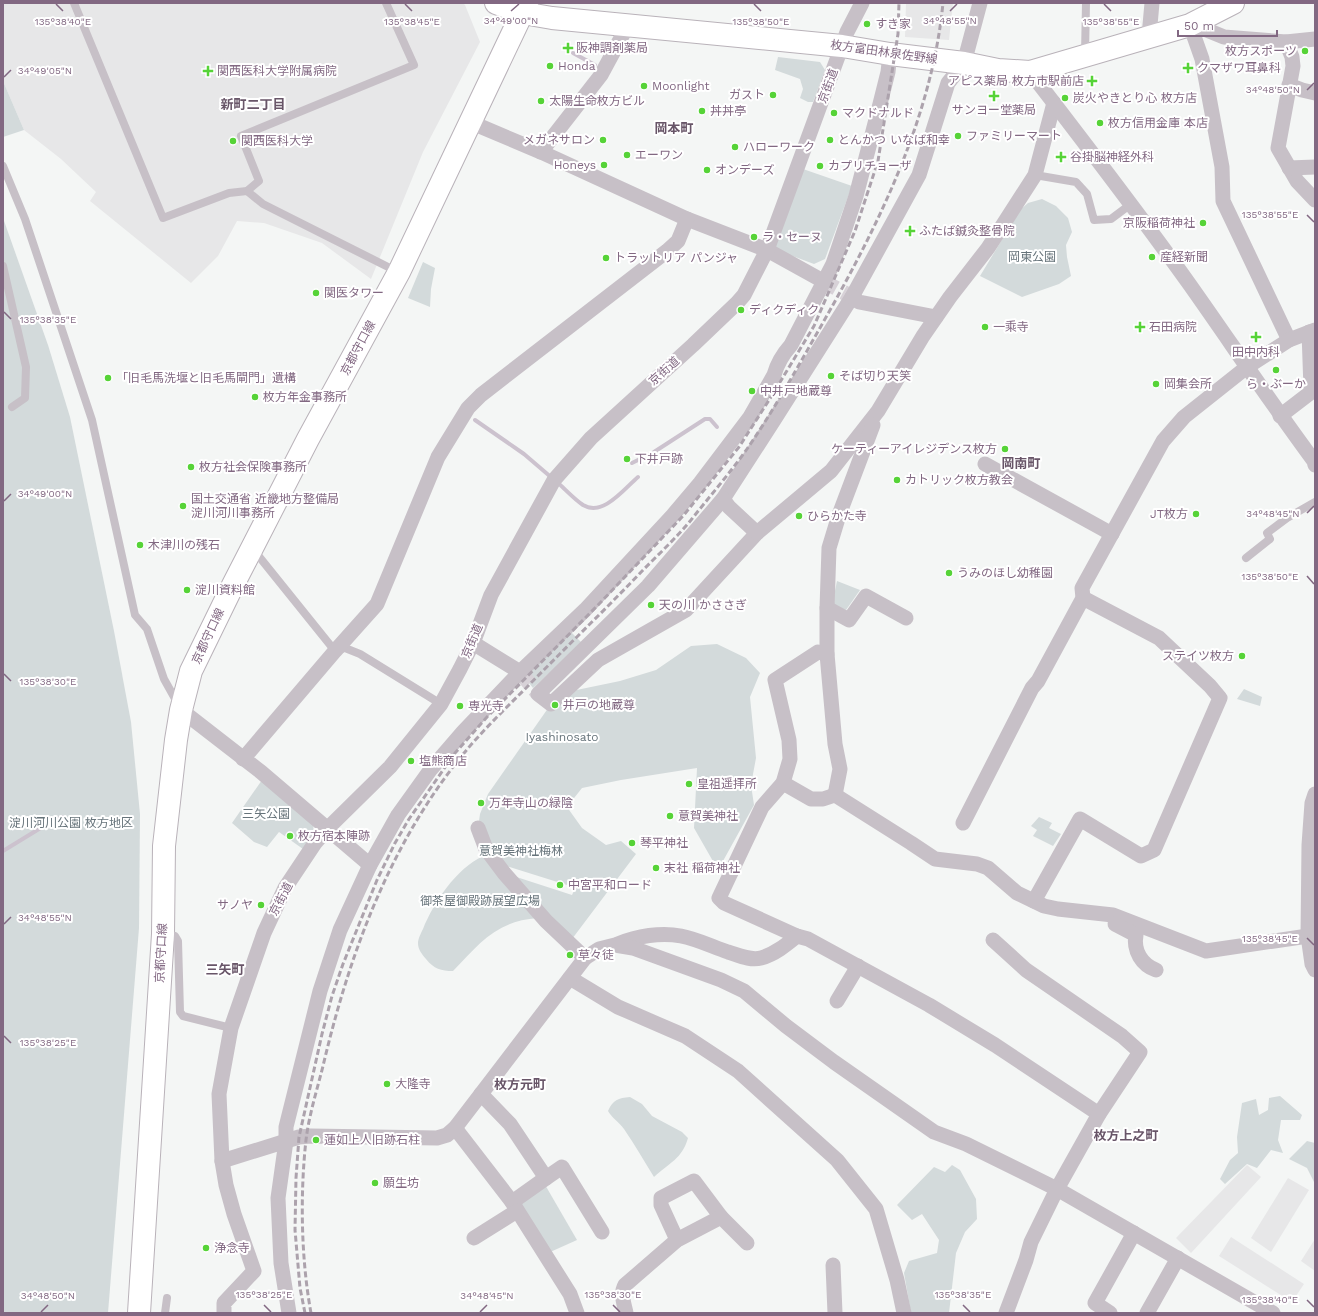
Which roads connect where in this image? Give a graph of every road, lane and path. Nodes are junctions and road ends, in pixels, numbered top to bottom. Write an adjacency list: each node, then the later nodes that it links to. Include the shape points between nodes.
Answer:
1 (74, 3): 30 (lane, via 163,218 229,192)
2 (386, 3): 30 (lane, via 414,65 241,136 259,181)
3 (496, 3): 9 (main road, 枚方富田林泉佐野線)
4 (980, 3): 18 (street)
5 (1086, 3): 17 (lane)
6 (1152, 3): 12 (street)
7 (1233, 3): 10 (main road, 枚方富田林泉佐野線)
8 (859, 4): 15 (street, 京街道)
9 (525, 8): 11 (main road, 枚方富田林泉佐野線, via 552,18); 23 (main road, 京都守口線)
10 (1191, 24): 12 (main road, 枚方富田林泉佐野線); 14 (street, via 1224,37); 41 (street, via 1202,59 1222,166 1223,201)
11 (628, 25): 15 (main road, 枚方富田林泉佐野線); 24 (street, via 601,75)
12 (1148, 36): 17 (main road, 枚方富田林泉佐野線)
13 (1315, 39): 14 (street)
14 (1286, 42): 20 (street, via 1293,66)
15 (842, 46): 16 (main road, 枚方富田林泉佐野線); 34 (street, 京街道)
16 (890, 54): 18 (main road, 枚方富田林泉佐野線); 37 (street, via 880,106 856,196 833,264)
17 (1085, 56): 19 (main road, 枚方富田林泉佐野線)
18 (964, 63): 19 (main road, 枚方富田林泉佐野線, via 998,70); 38 (street, via 948,83 920,175)
19 (1030, 72): 22 (street)
20 (1289, 85): 21 (street); 27 (street, via 1278,148)
21 (1315, 93)
22 (1054, 103): 28 (street); 32 (street)
23 (470, 122): 24 (street); 36 (main road, 京都守口線)
24 (541, 152): 33 (street)
25 (3, 166): 29 (lane)
26 (1315, 167): 27 (street)
27 (1289, 168): 31 (street)
28 (1035, 175): 32 (lane, via 1076,182 1086,194 1094,220 1111,219); 39 (street, via 988,248)
29 (6, 178): 62 (lane, via 25,219 92,420 135,615 147,630 164,679)
30 (247, 191): 36 (lane, via 263,204)
31 (1315, 200)
32 (1131, 204): 42 (street)
33 (687, 220): 34 (street); 58 (street, via 678,241 667,251 481,395 468,408 438,457 377,604)
34 (767, 250): 37 (street); 57 (street, 京街道, via 744,295 737,303 591,438 554,480 491,595)
35 (3, 266): 43 (lane, via 26,367 25,398)
36 (399, 272): 52 (main road, 京都守口線)
37 (823, 281): 60 (street, via 791,345 750,417 700,483 584,610)
38 (852, 297): 39 (street, via 859,302); 48 (street)
39 (936, 317): 44 (street)
40 (1312, 331): 41 (street); 45 (street, via 1310,393)
41 (1289, 340): 42 (street)
42 (1247, 368): 45 (street); 51 (street, via 1184,417 1163,441)
43 (12, 407)
44 (878, 411): 50 (street, via 831,471); 55 (street, via 829,548)
45 (1280, 416): 47 (street)
46 (985, 464): 51 (street)
47 (1315, 464)
48 (723, 499): 50 (street); 50 (street, via 648,586 538,694 551,704 598,660 686,610)
49 (1315, 502): 53 (lane, via 1267,533 1270,539)
50 (757, 533)
51 (1112, 534): 54 (street, via 1082,588)
52 (252, 548): 58 (lane); 62 (main road, 京都守口線, via 192,671)
53 (1246, 558)
54 (1083, 598): 67 (street, via 1032,688); 71 (street, via 1159,638 1220,698 1154,850 1141,856 1080,818)
55 (827, 608): 56 (street, via 849,620 866,596); 59 (street)
56 (906, 618)
57 (473, 643): 60 (street); 61 (street, 京街道)
58 (335, 651): 61 (lane, via 345,648 360,654); 63 (street)
59 (827, 654): 64 (street, via 818,652 775,680 789,740 790,759); 66 (street, via 835,744 840,770)
60 (520, 672): 70 (street, via 431,769 398,815)
61 (441, 704): 69 (street, 京街道, via 390,767)
62 (182, 710): 63 (street); 73 (main road, 京都守口線, via 176,740 164,846)
63 (243, 759): 69 (street)
64 (783, 783): 66 (street, via 811,799); 74 (street, via 762,807 718,898)
65 (1315, 794): 75 (street, via 1309,845)
66 (835, 795): 71 (street, via 935,859 977,864 988,868 1017,893)
67 (963, 823)
68 (478, 828): 78 (street, via 486,849 504,873 546,921)
69 (328, 829): 70 (street); 84 (street, 京街道, via 315,843 285,888 264,933)
70 (370, 865): 88 (street, via 340,930 320,992 286,1127)
71 (1034, 901): 72 (street, via 1058,909)
72 (1113, 915): 75 (street, via 1206,951); 80 (street, via 1114,923 1136,935 1136,947 1141,960)
73 (163, 934): 84 (lane, via 175,936 178,941 180,1012 183,1016); 102 (main road, 京都守口線)
74 (797, 936): 77 (street, via 776,952 760,959 667,934 626,940); 79 (street, via 808,939)
75 (1308, 936): 81 (street)
76 (993, 940): 86 (street, via 1026,970 1122,1036 1140,1052)
77 (615, 945): 78 (street, via 599,949); 91 (street, via 633,948 744,991 834,1062 934,1132 966,1144)
78 (585, 958): 82 (street)
79 (858, 966): 83 (street); 86 (street, via 995,1045)
80 (1156, 970)
81 (1315, 970)
82 (570, 978): 85 (street); 109 (street, via 618,1007 685,1036 738,1071 837,1160 876,1209)
83 (837, 1001)
84 (231, 1028): 89 (street, 京街道, via 219,1094)
85 (481, 1094): 87 (street); 90 (street, via 510,1124)
86 (1099, 1114): 91 (street)
87 (455, 1128): 88 (street, via 447,1135 437,1138 311,1136); 92 (street)
88 (286, 1141): 89 (street); 105 (street, via 278,1198 281,1263)
89 (222, 1161): 104 (street, 京街道, via 234,1214 254,1271 224,1303)
90 (546, 1178): 92 (street); 94 (street, via 562,1167)
91 (1057, 1189): 95 (street); 110 (street, via 1031,1242)
92 (514, 1206): 96 (street); 106 (street, via 570,1294)
93 (721, 1217): 97 (street); 97 (street, via 694,1181 661,1198 660,1206); 98 (street)
94 (602, 1232)
95 (1134, 1233): 99 (street); 111 (street, via 1096,1303)
96 (474, 1238)
97 (677, 1240): 107 (street, via 625,1285 622,1291)
98 (747, 1243)
99 (1178, 1258): 112 (street); 113 (street)
100 (833, 1265): 108 (street)
101 (167, 1298): 103 (lane)
102 (139, 1313)
103 (165, 1313)
104 (224, 1313)
105 (289, 1313)
106 (577, 1313)
107 (626, 1313)
108 (835, 1313)
109 (904, 1313)
110 (1006, 1313)
111 (1110, 1313)
112 (1147, 1313)
113 (1273, 1313)

